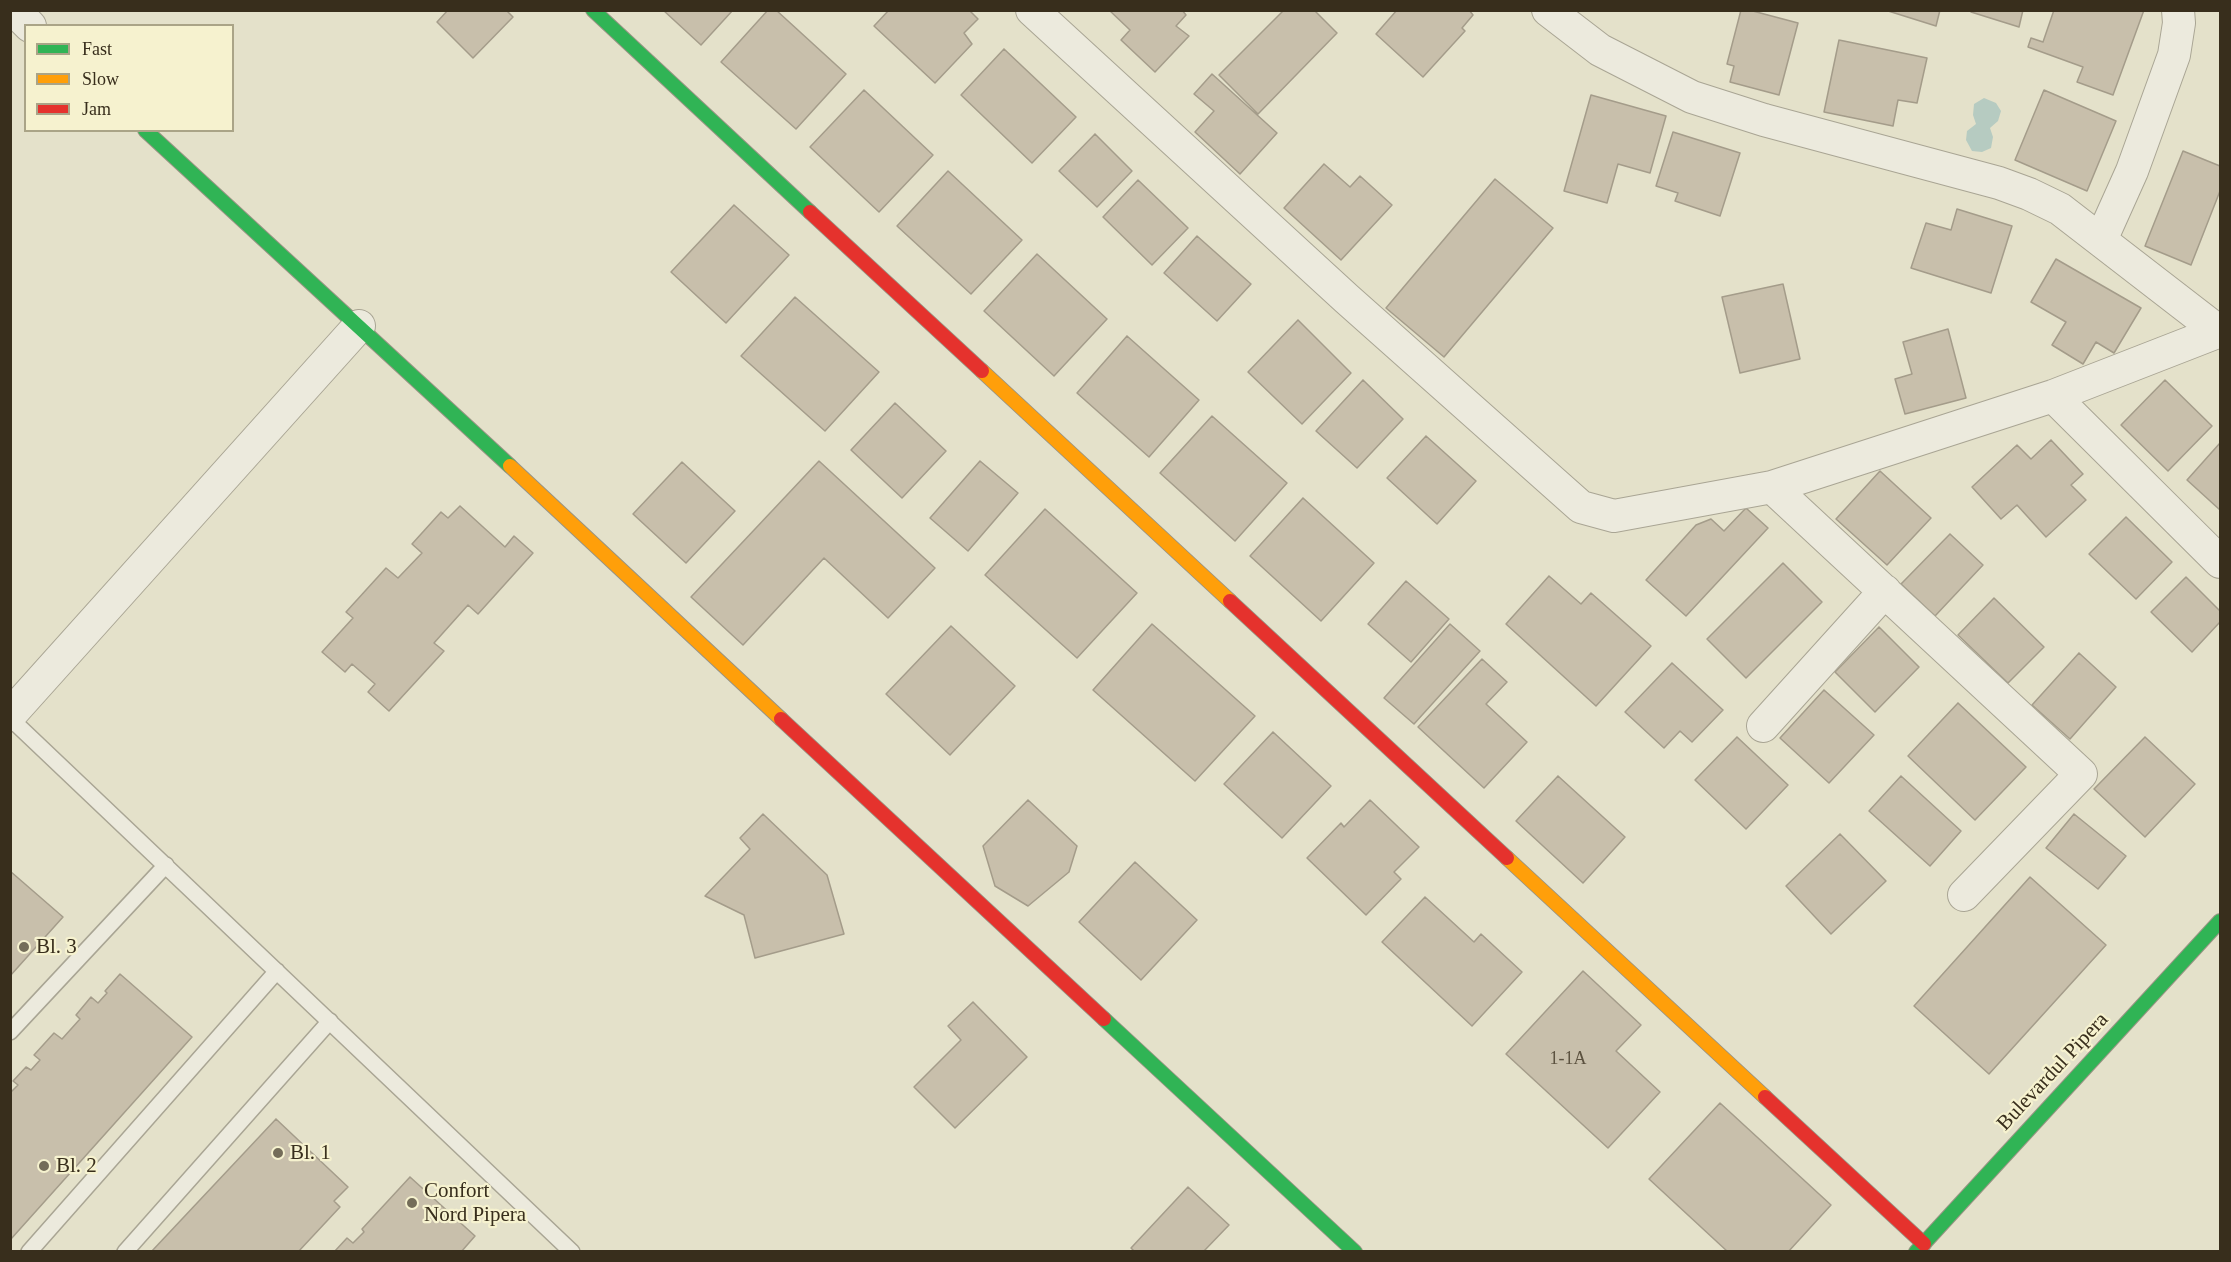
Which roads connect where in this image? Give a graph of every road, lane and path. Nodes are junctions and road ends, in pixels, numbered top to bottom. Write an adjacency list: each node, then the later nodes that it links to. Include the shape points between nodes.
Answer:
1 (14, 10): 6 (street)
2 (593, 10): 23 (street)
3 (1032, 10): 12 (street, via 1581,507 1614,516)
4 (1548, 10): 8 (street, via 1600,50 1692,97 1999,183 2060,209)
5 (2178, 10): 8 (street, via 2174,55 2132,171)
6 (28, 24)
7 (147, 132): 9 (street)
8 (2101, 240): 10 (street)
9 (359, 326): 15 (street); 27 (street)
10 (2219, 331): 11 (street)
11 (2054, 396): 12 (street); 13 (street)
12 (1772, 487): 14 (street)
13 (2220, 562)
14 (1885, 591): 16 (street); 18 (street, via 2081,774)
15 (10, 716): 17 (lane)
16 (1763, 726)
17 (166, 865): 20 (lane); 22 (lane)
18 (1964, 896)
19 (2220, 921): 23 (street, Bulevardul Pipera)
20 (277, 971): 21 (lane); 24 (lane)
21 (330, 1021): 25 (lane); 26 (lane)
22 (10, 1032)
23 (1920, 1248)
24 (29, 1251)
25 (125, 1251)
26 (572, 1251)
27 (1355, 1251)

